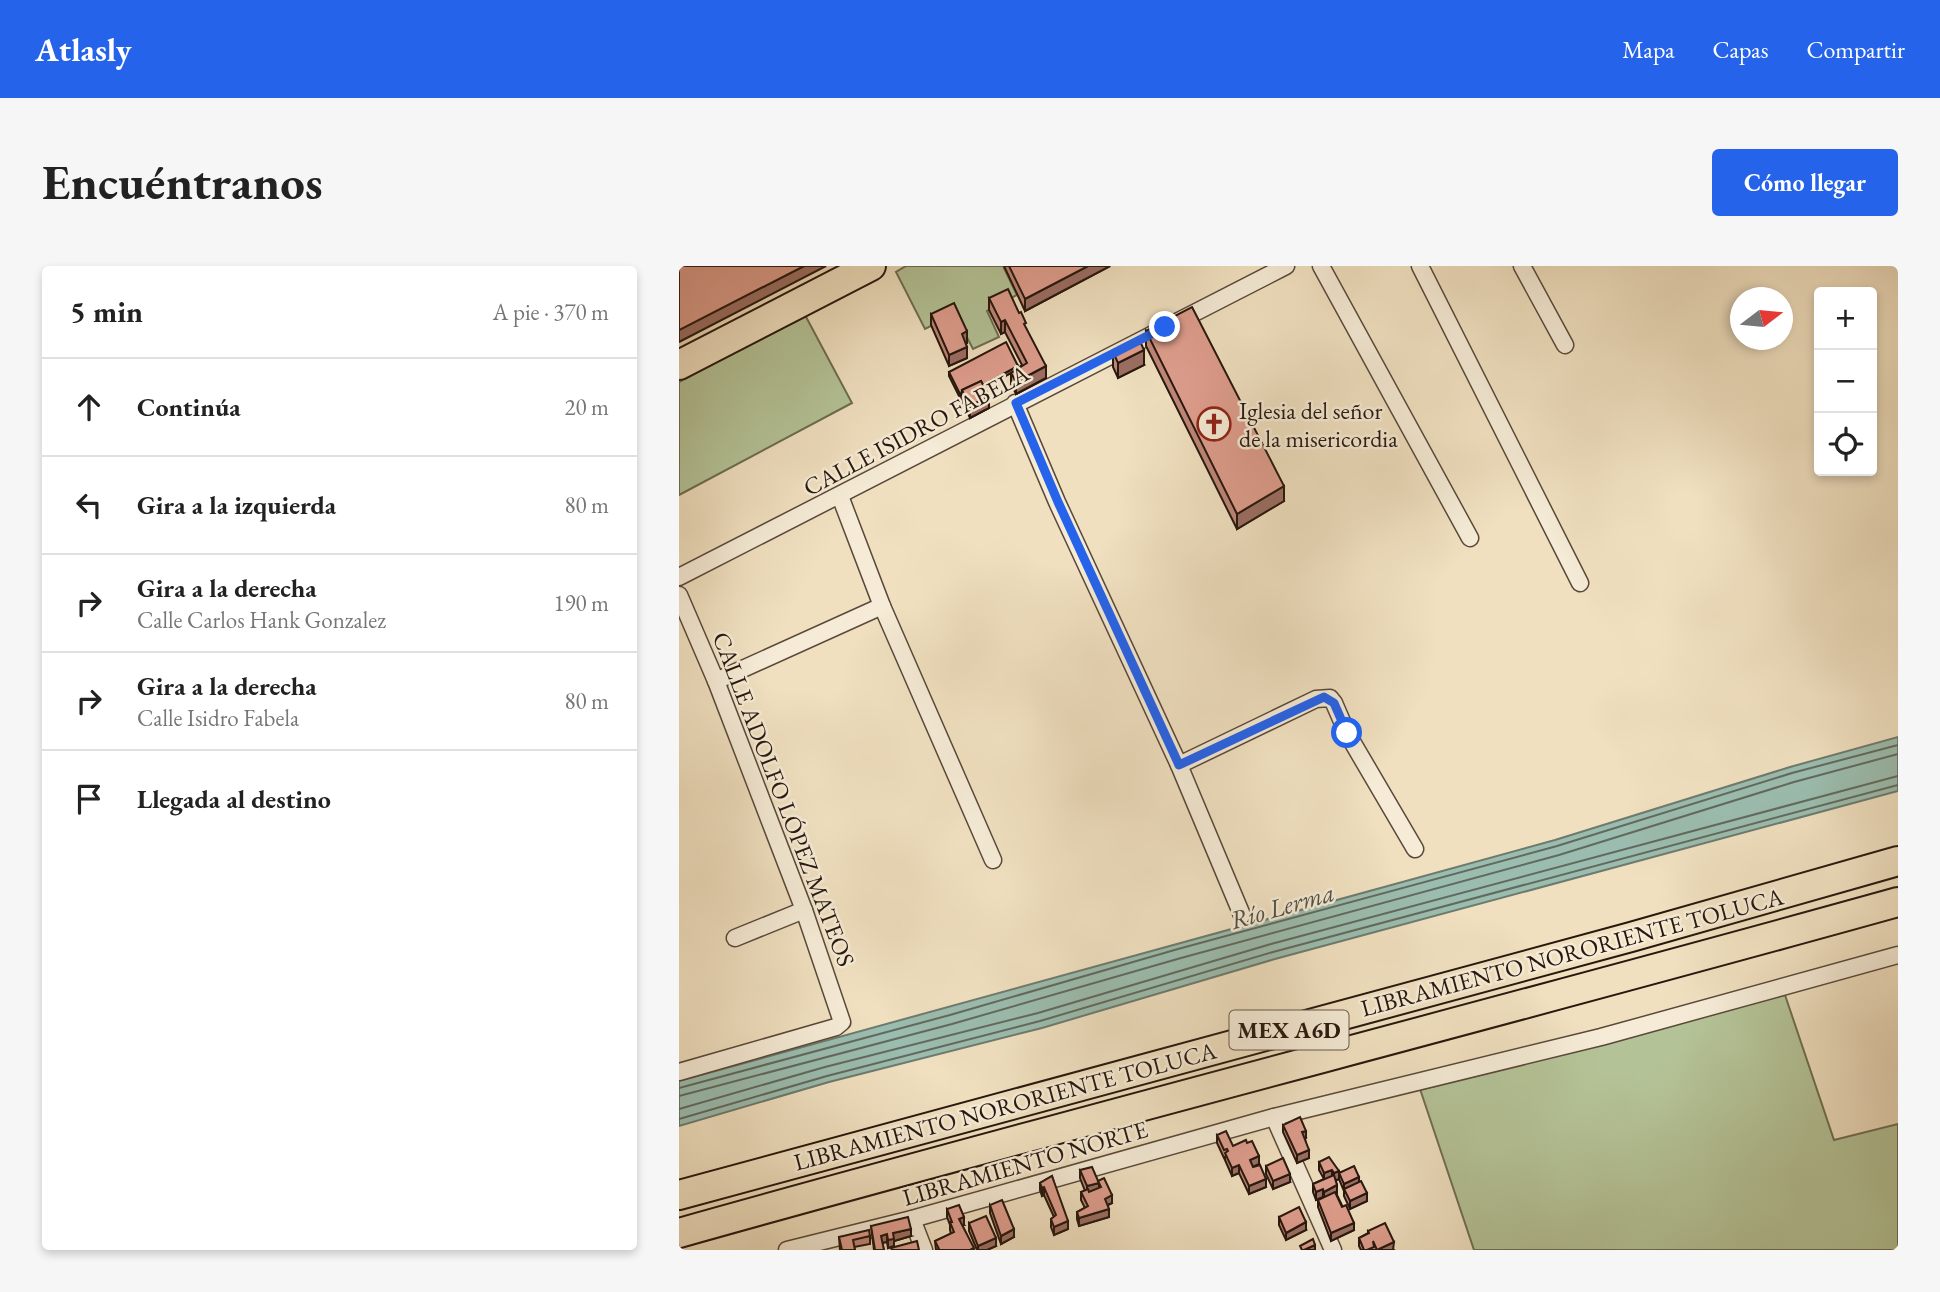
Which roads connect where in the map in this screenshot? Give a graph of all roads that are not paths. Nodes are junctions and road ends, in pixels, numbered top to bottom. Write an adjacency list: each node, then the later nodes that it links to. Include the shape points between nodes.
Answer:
1 (871, 266): 7 (highway)
2 (1286, 266): 8 (street, CALLE ISIDRO FABELA)
3 (1321, 266): 10 (street)
4 (1420, 266): 12 (street)
5 (1522, 266): 6 (street)
6 (1565, 345)
7 (679, 365)
8 (1016, 403): 9 (street, CALLE ISIDRO FABELA); 16 (street)
9 (840, 496): 11 (street, CALLE ISIDRO FABELA); 14 (street)
10 (1470, 538)
11 (679, 577)
12 (1580, 583)
13 (679, 595): 15 (street, CALLE ADOLFO LÓPEZ MATEOS)
14 (883, 606): 15 (street); 18 (street)
15 (716, 681): 21 (street, CALLE ADOLFO LÓPEZ MATEOS)
16 (1179, 765): 17 (street, via 1316,699 1330,698); 22 (street)
17 (1415, 849)
18 (993, 860)
19 (1898, 861): 27 (highway, LIBRAMIENTO NORORIENTE TOLUCA / MEX A6D)
20 (1898, 902): 29 (highway, LIBRAMIENTO NORORIENTE TOLUCA / MEX A6D)
21 (804, 910): 23 (street); 25 (street, CALLE ADOLFO LÓPEZ MATEOS, via 842,1022)
22 (1242, 915)
23 (735, 938)
24 (1898, 955): 26 (street, LIBRAMIENTO NORTE, via 1601,1037)
25 (679, 1072)
26 (1274, 1117): 28 (street, LIBRAMIENTO NORTE); 32 (street)
27 (679, 1195)
28 (912, 1219): 30 (street, LIBRAMIENTO NORTE); 31 (street)
29 (679, 1233)
30 (787, 1250)
31 (924, 1250)
32 (1333, 1250)

